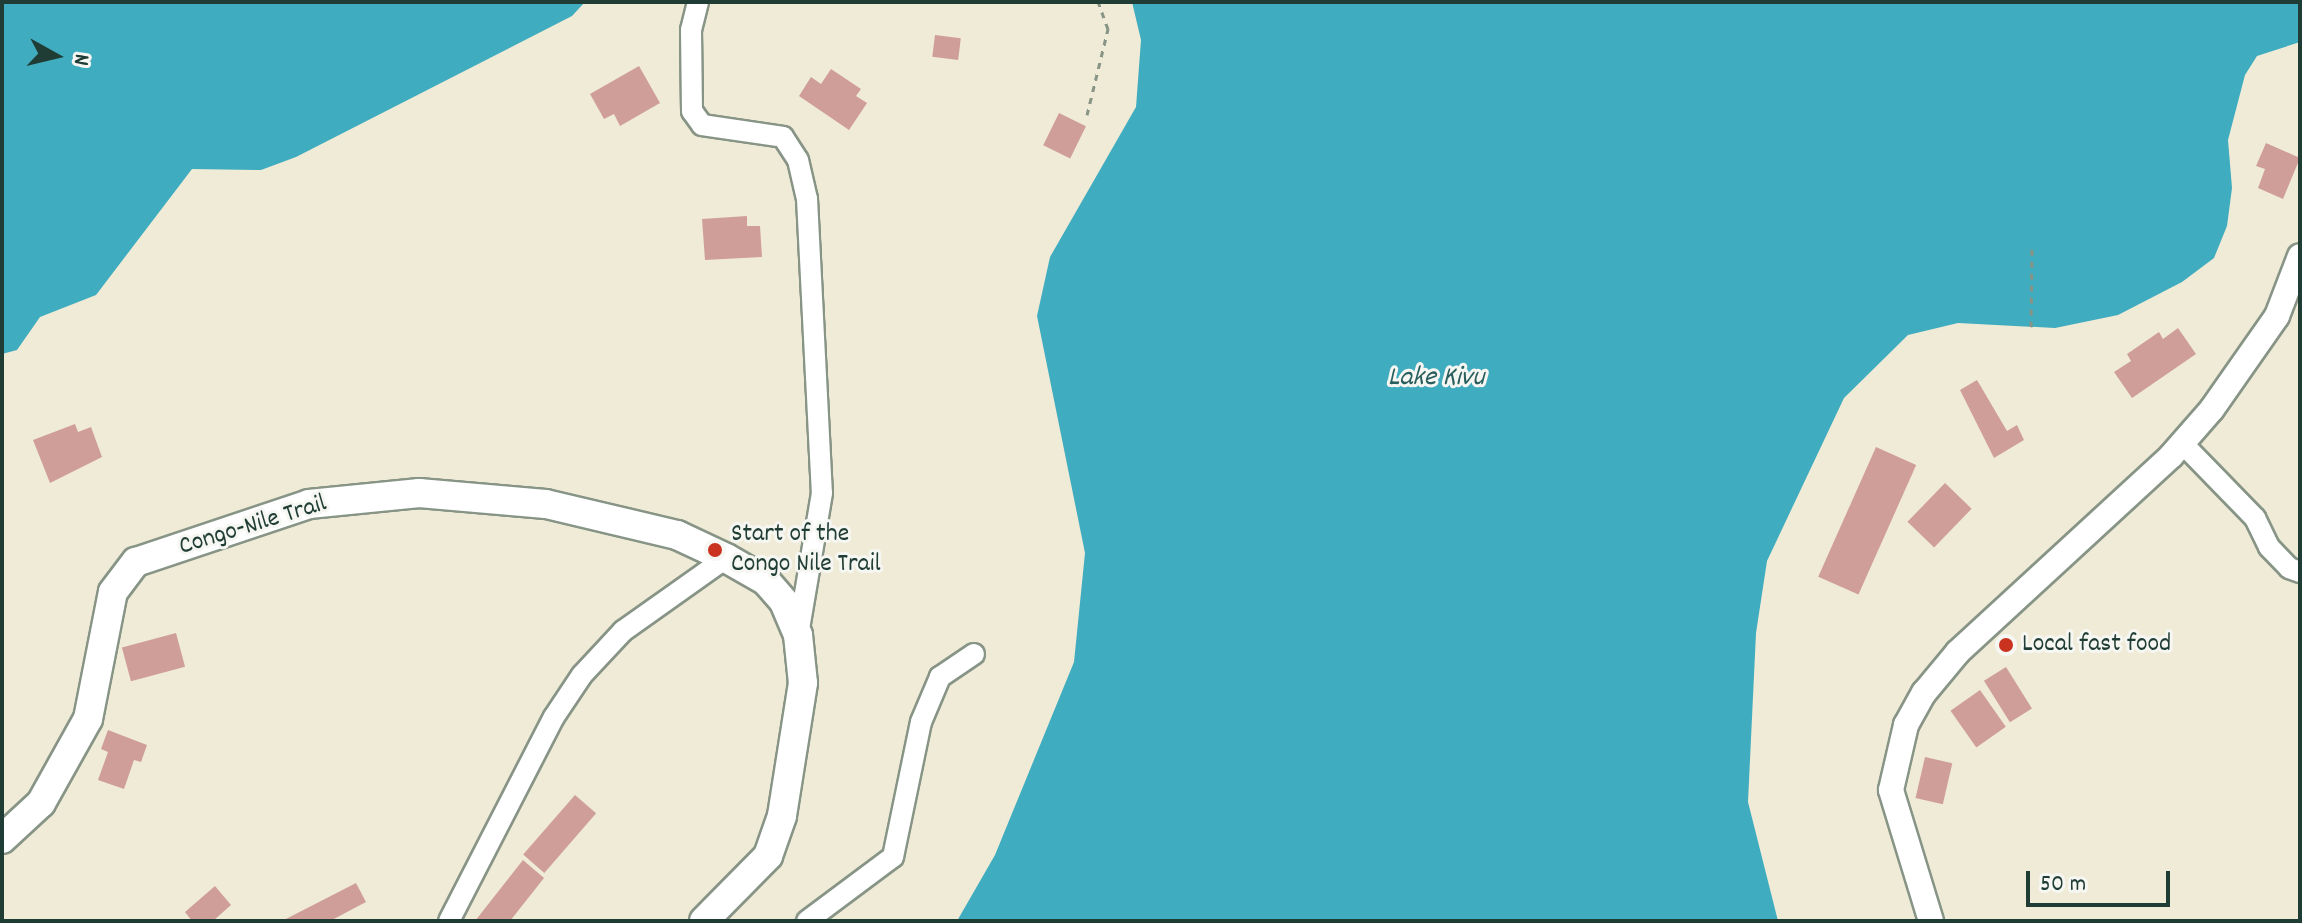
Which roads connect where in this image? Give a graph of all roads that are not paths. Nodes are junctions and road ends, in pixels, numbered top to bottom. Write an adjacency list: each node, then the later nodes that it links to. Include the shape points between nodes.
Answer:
1 (698, 2): 6 (street, via 691,30 692,111 702,125 783,137 798,160 807,199 822,493)
2 (2300, 256): 3 (street, via 2277,316 2256,352)
3 (2182, 443): 5 (street, via 2255,518 2279,558); 12 (street, via 1958,652 1906,725 1891,790)
4 (726, 558): 6 (main road, Congo-Nile Trail, via 766,581 784,602); 8 (main road, Congo-Nile Trail, via 677,535 546,504 419,493 309,504 136,562 113,592 88,719 41,803); 9 (street, via 623,631 582,675 554,717)
5 (2300, 572)
6 (798, 635): 10 (main road, Congo-Nile Trail, via 803,683 782,816 768,856)
7 (974, 654): 11 (street, via 940,677 921,722 893,857)
8 (2, 839)
9 (449, 921)
10 (704, 921)
11 (807, 921)
12 (1931, 921)

